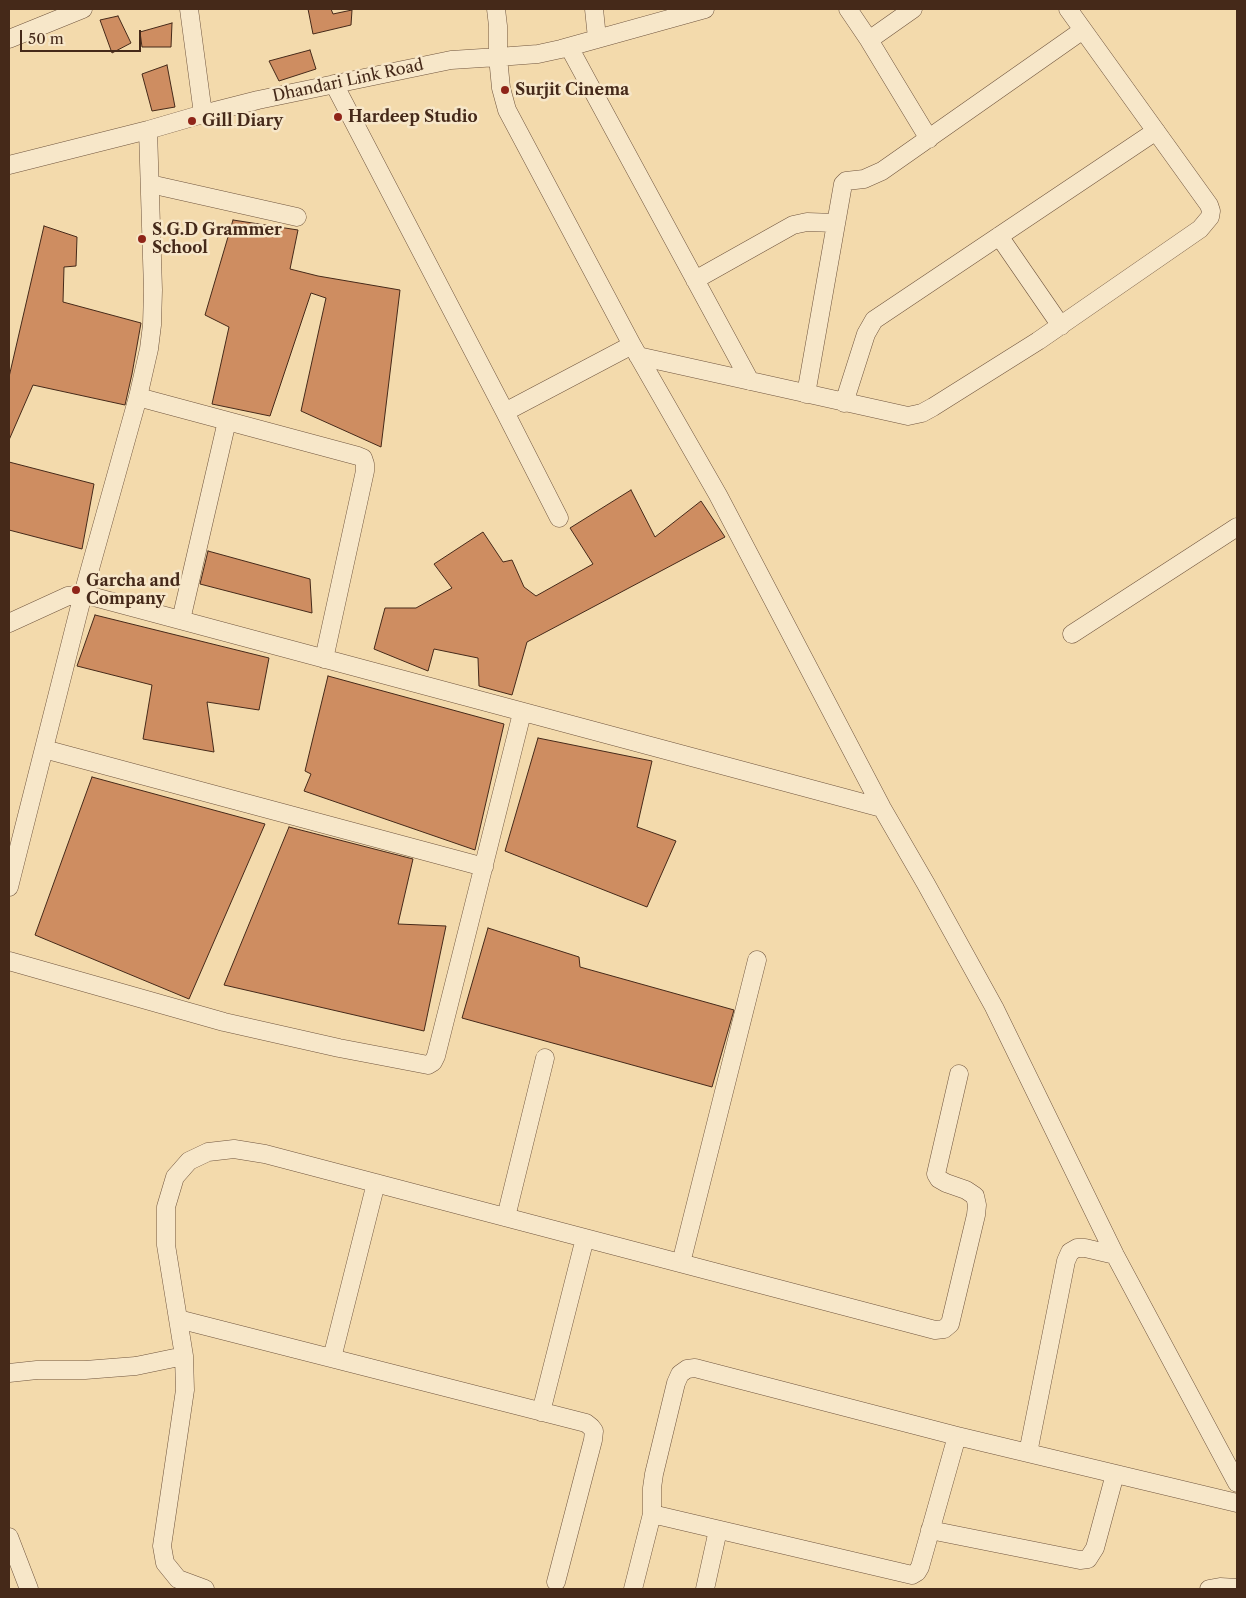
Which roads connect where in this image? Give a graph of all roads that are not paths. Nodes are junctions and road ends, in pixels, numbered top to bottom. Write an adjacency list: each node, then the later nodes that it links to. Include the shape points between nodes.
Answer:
1 (83, 9): 11 (street)
2 (189, 9): 16 (street)
3 (496, 9): 14 (street)
4 (594, 9): 10 (street)
5 (705, 9): 10 (street, Dhandari Link Road)
6 (848, 9): 12 (street)
7 (912, 9): 12 (street)
8 (1068, 9): 9 (street)
9 (1083, 30): 18 (street); 19 (street)
10 (597, 38): 13 (street, Dhandari Link Road)
11 (9, 40)
12 (869, 40): 19 (street)
13 (569, 47): 14 (street, Dhandari Link Road, via 538,54); 25 (street)
14 (498, 57): 15 (street, Dhandari Link Road, via 451,60); 27 (street, via 507,110)
15 (334, 84): 16 (street, Dhandari Link Road); 32 (street)
16 (203, 114): 17 (street, Dhandari Link Road)
17 (148, 130): 20 (street, Dhandari Link Road); 21 (street)
18 (1156, 131): 24 (street); 26 (street, via 1209,205 1210,217 1200,229)
19 (929, 139): 23 (street, via 874,176 846,181)
20 (9, 165)
21 (150, 184): 22 (street); 30 (street, via 154,290 149,349)
22 (297, 217)
23 (836, 223): 25 (street, via 794,225); 29 (street)
24 (999, 236): 26 (street); 31 (street, via 874,320 866,334)
25 (695, 280): 28 (street)
26 (1061, 326): 31 (street, via 922,412 908,416)
27 (635, 350): 28 (street); 32 (street); 43 (street, via 718,495)
28 (750, 381): 29 (street)
29 (806, 394): 31 (street)
30 (138, 397): 33 (street); 36 (street)
31 (844, 402)
32 (505, 412): 34 (street)
33 (227, 421): 37 (street); 40 (street, via 358,456 365,464)
34 (559, 518)
35 (1237, 527): 39 (street)
36 (83, 594): 37 (street); 38 (street, via 68,596); 42 (street)
37 (181, 620): 40 (street)
38 (9, 623)
39 (1072, 634)
40 (324, 659): 41 (street)
41 (522, 713): 43 (street); 44 (street)
42 (44, 748): 44 (street); 45 (street)
43 (882, 808): 53 (street, via 994,1007)
44 (484, 867): 47 (street, via 436,1056 428,1065 224,1022)
45 (9, 887)
46 (757, 960): 54 (street)
47 (9, 961)
48 (545, 1058): 51 (street)
49 (959, 1074): 54 (street, via 936,1174 946,1183 975,1196 977,1205 953,1313 944,1330)
50 (376, 1183): 51 (street); 55 (street, via 234,1149 208,1152 189,1161 175,1177 166,1207 166,1246); 57 (street)
51 (506, 1217): 52 (street)
52 (585, 1238): 54 (street); 59 (street)
53 (1115, 1254): 61 (street, via 1076,1248 1066,1261); 63 (street)
54 (680, 1263)
55 (178, 1319): 56 (street); 57 (street)
56 (184, 1356): 58 (street, via 136,1366); 72 (street, via 185,1390 162,1546 165,1563 178,1579)
57 (332, 1358): 59 (street)
58 (9, 1373)
59 (541, 1412): 69 (street, via 586,1423 594,1431)
60 (957, 1436): 61 (street); 65 (street, via 695,1368 687,1369 676,1383 667,1419 654,1474); 67 (street)
61 (1028, 1453): 62 (street)
62 (1115, 1474): 64 (street); 67 (street, via 1096,1548 1088,1559)
63 (1237, 1483)
64 (1237, 1503)
65 (652, 1514): 66 (street); 73 (street)
66 (718, 1530): 67 (street, via 912,1575 920,1567); 74 (street)
67 (930, 1530)
68 (9, 1537): 71 (street)
69 (556, 1582)
70 (1237, 1588): 75 (street)
71 (29, 1589)
72 (205, 1589)
73 (633, 1589)
74 (705, 1589)
75 (1209, 1589)

